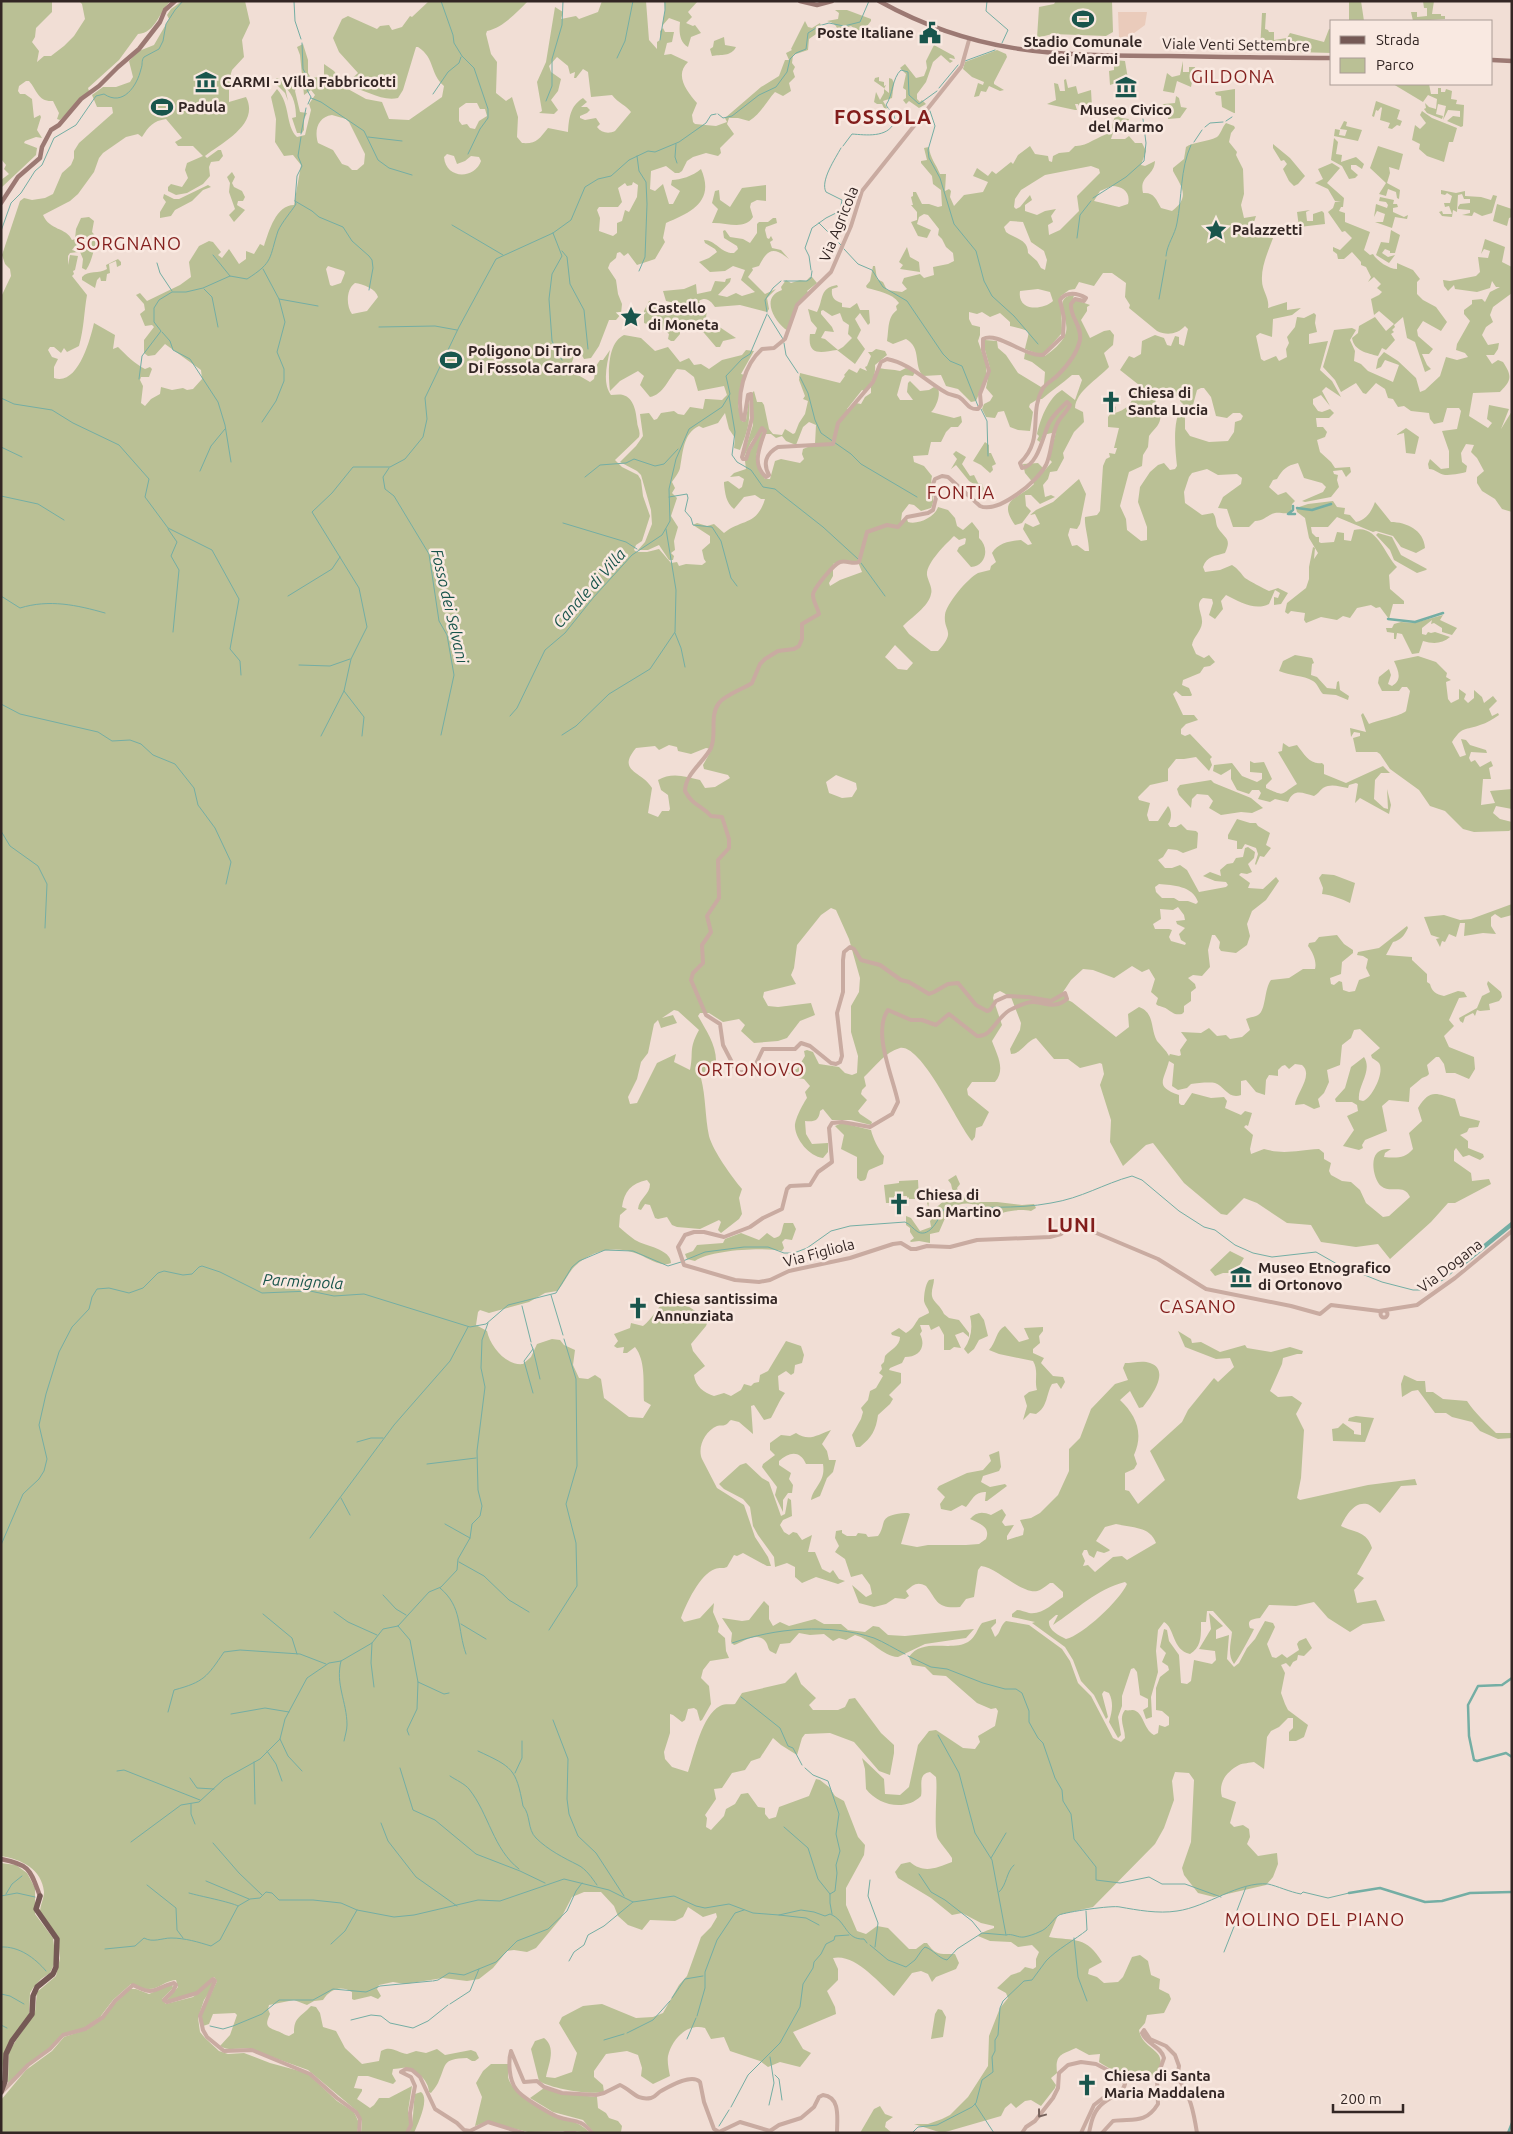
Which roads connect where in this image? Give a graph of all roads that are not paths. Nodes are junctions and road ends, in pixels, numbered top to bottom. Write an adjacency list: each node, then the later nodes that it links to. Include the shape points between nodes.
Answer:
1 (175, 1): 9 (main road, via 165,10 139,50 81,99 51,130 40,158 18,177)
2 (800, 1): 3 (main road, via 818,5)
3 (832, 1)
4 (879, 1): 5 (main road, Viale Venti Settembre, via 936,29)
5 (969, 40): 6 (main road, Viale Venti Settembre, via 1005,48 1073,55); 11 (street, Via Agricola, via 963,64 862,191 831,272 797,305 784,339 774,348 762,349 749,364 740,402 744,420 748,395 751,394 752,418 742,458 746,459 751,445 764,428 757,458 766,477 764,466 772,450 834,443 838,423 873,382 883,360 890,359 915,370 946,393 957,396 969,408 977,410 989,371 983,350 984,338 1043,356 1063,336 1062,297 1074,294 1086,297 1084,300 1075,299 1070,304 1072,315 1079,324 1078,346 1069,363 1044,388 1036,410 1035,439 1020,466 1028,465 1041,447 1049,422 1067,402 1068,409 1057,424 1046,465 1037,479 1005,502 988,508 980,506 948,477 938,477 932,484 936,498 930,512 907,517 898,526 887,525 867,532 859,562 844,561 834,566 815,589 814,599 819,614 802,624 799,646 778,650 765,659 752,684 724,698 717,706 710,750 685,786 685,791 693,804 705,808 711,816 722,817 730,844 718,860 719,898 707,916 711,932 702,945 704,963 691,976 692,985 708,1017 720,1024 723,1045 737,1072 752,1072 763,1049 795,1049 801,1043 831,1062 840,1062 837,1013 843,992 842,960 850,947 861,960 880,965 923,992 934,992 948,984 958,983 976,1005 987,1011 996,1001 1007,996 1051,1001 1064,993 1067,996 1057,1005 1033,1002 1006,1011 989,1033 981,1036 949,1014 936,1025 911,1020 888,1010 882,1045 898,1102 892,1114 870,1127 832,1123 829,1128 832,1162 818,1172 810,1185 790,1186 782,1209 744,1230 724,1237 704,1232 688,1234 678,1244)
6 (1330, 58)
7 (1493, 60): 8 (main road)
8 (1512, 61)
9 (1, 203)
10 (1512, 1231): 13 (street, Via Dogana, via 1424,1301 1413,1307 1397,1307)
11 (684, 1265): 12 (street, Via Figliola, via 735,1280 759,1282 789,1271 901,1243 916,1249 950,1247 977,1240 1050,1237 1061,1234 1072,1224 1154,1257 1206,1289 1315,1314 1331,1305)
12 (1369, 1311): 13 (street, Via Dogana); 13 (street, Via Dogana, via 1386,1317)
13 (1386, 1312)
14 (1, 1859): 15 (main road, via 25,1866)
15 (40, 1897): 16 (main road, via 36,1909 57,1939 58,1953 53,1974 37,1987 32,2014 6,2054)
16 (1, 2093): 18 (street, via 63,2035 85,2029 103,2017 133,1985 153,1992 174,1982 173,1991 164,2000 168,2002 197,1993 214,1979 214,1987 200,2016 207,2037 224,2051 252,2050 310,2074 356,2112 360,2119)
17 (1106, 2100): 25 (street, one-way to 25, via 1124,2087 1121,2078 1096,2064 1068,2065 1059,2073 1058,2088 1053,2098); 26 (street, via 1103,2098 1094,2105); 27 (street, via 1095,2113)
18 (359, 2133)
19 (407, 2133): 20 (street, via 411,2125 410,2109 415,2086 411,2077 402,2072 406,2069 420,2077 434,2109 464,2130 491,2123)
20 (523, 2133)
21 (565, 2133): 22 (street)
22 (575, 2133)
23 (592, 2133): 24 (street, via 583,2124 556,2116 516,2090 511,2075 510,2052 524,2082 536,2081 562,2093 600,2095 620,2085 637,2098 650,2098 695,2078 700,2082 714,2129 720,2132 740,2122 770,2130 801,2118 814,2107 819,2097 828,2096 836,2105)
24 (837, 2133)
25 (1022, 2133)
26 (1081, 2133)
27 (1089, 2133)
28 (1102, 2133): 29 (street, via 1113,2121 1139,2120 1158,2104 1157,2078 1164,2058 1162,2052 1146,2041 1144,2030 1150,2039 1168,2048 1178,2061 1177,2078 1188,2096)
29 (1197, 2133)

